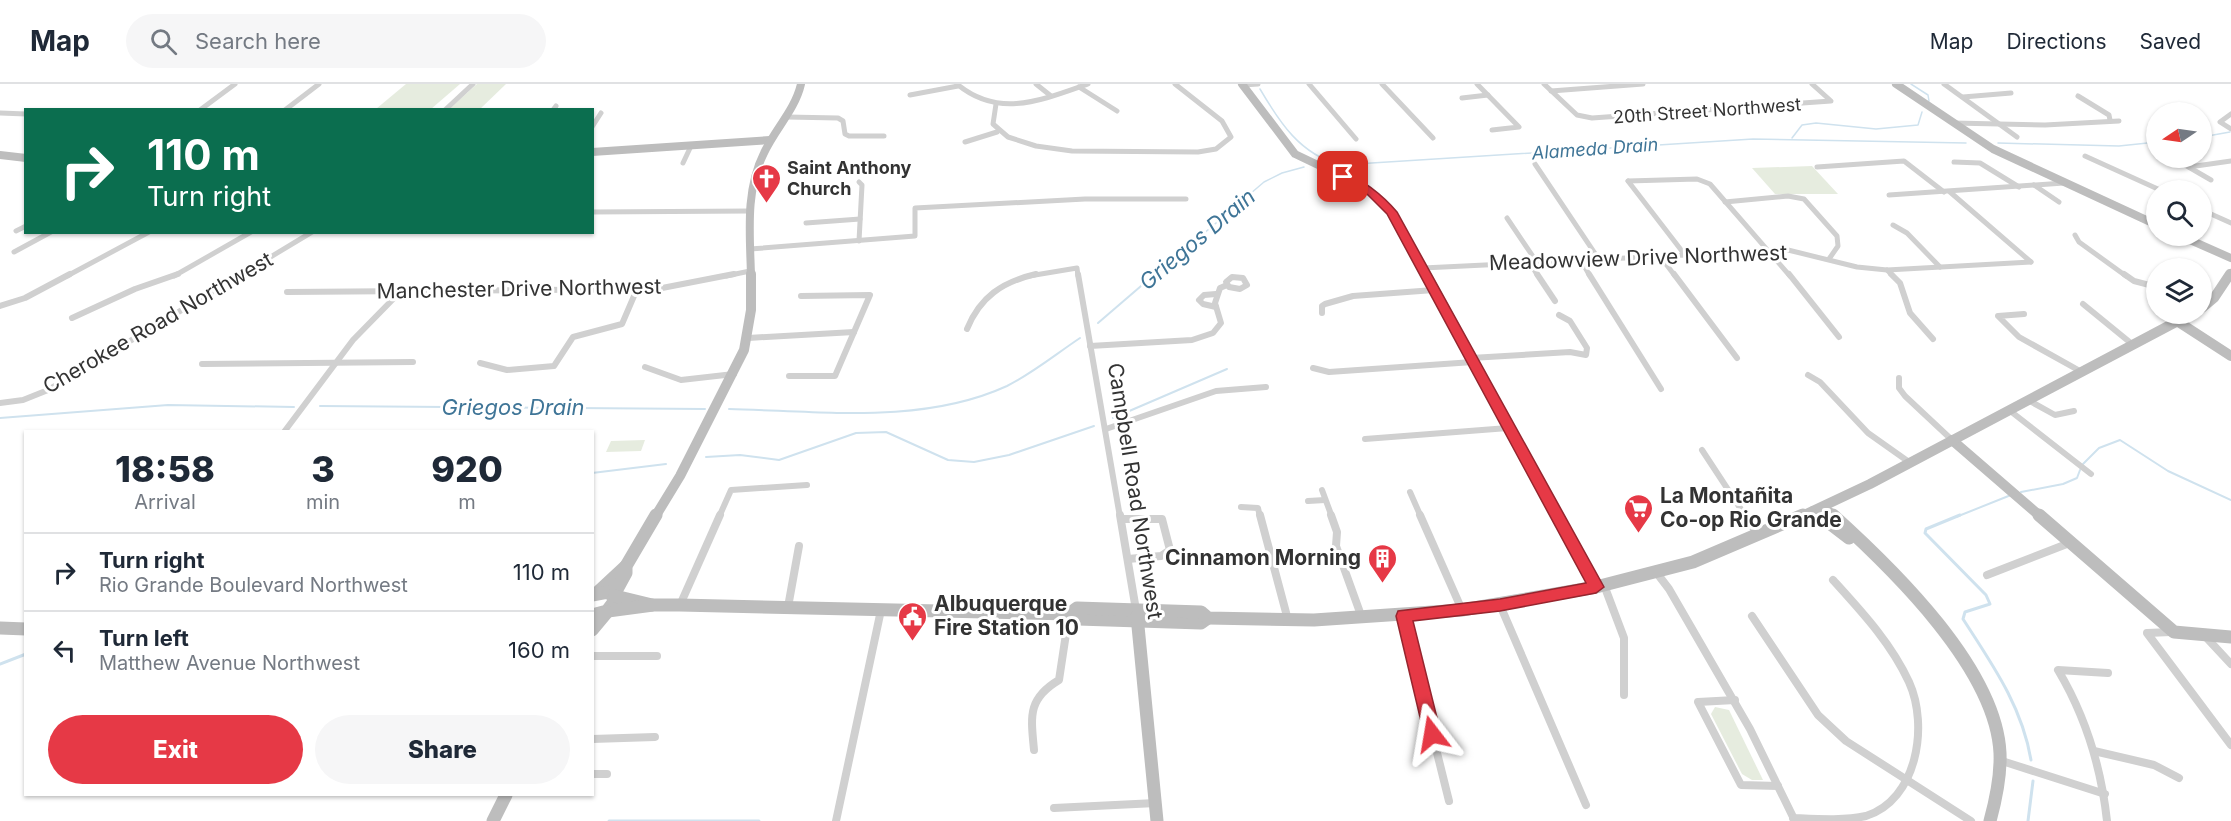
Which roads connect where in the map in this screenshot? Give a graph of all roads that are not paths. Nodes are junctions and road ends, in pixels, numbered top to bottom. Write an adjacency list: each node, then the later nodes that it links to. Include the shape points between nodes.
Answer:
1 (235, 84): 29 (street)
2 (319, 84): 30 (street)
3 (473, 84): 31 (street)
4 (801, 84): 37 (main road)
5 (1036, 84): 24 (street)
6 (1088, 84): 19 (street)
7 (1175, 84): 45 (street, via 1215,114 1229,130 1228,142 1198,152 1053,148 1026,145)
8 (1258, 84): 18 (street)
9 (1309, 84): 49 (street)
10 (1382, 84): 48 (street)
11 (1477, 84): 23 (street)
12 (1544, 84): 20 (street)
13 (1643, 84): 20 (street)
14 (1812, 84): 20 (street, 20th Street Northwest, via 1831,100 1583,117)
15 (1896, 84): 40 (main road)
16 (1944, 84): 26 (street)
17 (958, 85): 22 (street); 28 (street, via 970,97)
18 (1242, 85): 104 (main road, via 1295,154 1357,183 1380,199 1392,212)
19 (1078, 87): 24 (street); 32 (street)
20 (1551, 91)
21 (2011, 93): 26 (street)
22 (909, 95)
23 (1488, 95): 27 (street); 44 (street, via 1519,127)
24 (1050, 96): 28 (street, via 1026,103)
25 (2078, 96): 38 (street, via 2109,115)
26 (1963, 97): 42 (street)
27 (1462, 98)
28 (996, 104): 45 (street, via 990,117)
29 (203, 108)
30 (288, 108)
31 (446, 108)
32 (1118, 111)
33 (0, 113): 35 (street)
34 (601, 113): 41 (street)
35 (24, 114)
36 (2231, 114): 43 (street, via 2220,122)
37 (786, 118): 46 (street, via 841,119 849,136); 50 (main road)
38 (2110, 120): 39 (street); 42 (street)
39 (2119, 121)
40 (1948, 122): 42 (street); 66 (main road)
41 (594, 124)
42 (2003, 124): 47 (street)
43 (2230, 129)
44 (1492, 130)
45 (997, 132): 51 (street)
46 (885, 136)
47 (2018, 137)
48 (1433, 138)
49 (1356, 139)
50 (770, 140): 52 (main road); 75 (main road, via 752,184)
51 (965, 142)
52 (691, 146): 53 (main road); 59 (street)
53 (594, 152)
54 (0, 155): 56 (main road)
55 (2085, 156): 67 (street)
56 (24, 158)
57 (2231, 161): 60 (street)
58 (1954, 162): 69 (street, via 1980,163)
59 (683, 163)
60 (2212, 163)
61 (1535, 164): 98 (street)
62 (1817, 167): 70 (street, via 1904,161)
63 (2192, 168): 64 (street)
64 (2211, 180)
65 (859, 182): 79 (street)
66 (2064, 183): 68 (street); 80 (main road)
67 (2146, 184)
68 (2034, 185): 69 (street); 74 (street)
69 (2019, 187): 70 (street)
70 (1947, 192): 71 (street); 103 (street, Meadowview Drive Northwest, via 2031,262)
71 (1889, 195)
72 (1186, 199): 91 (street, via 1085,199 915,208 915,237)
73 (1725, 202): 94 (street); 96 (street, via 1710,184 1697,179 1628,182); 101 (street, via 1795,196 1807,202 1837,236 1838,246)
74 (2059, 202)
75 (750, 211): 76 (street); 93 (main road)
76 (594, 212)
77 (2212, 214): 82 (street)
78 (1507, 218): 102 (street)
79 (860, 219): 81 (street); 91 (street)
80 (2146, 220)
81 (806, 223)
82 (2231, 223)
83 (1893, 225): 103 (street, via 1907,233)
84 (24, 226): 85 (street)
85 (16, 231)
86 (47, 234): 95 (street)
87 (145, 234): 119 (street, via 25,298)
88 (248, 234): 124 (street, via 179,274)
89 (309, 234): 151 (street, Cherokee Road Northwest, via 48,390 23,400)
90 (2075, 235): 108 (street, via 2079,242 2134,281)
91 (859, 241): 93 (street)
92 (2204, 246): 99 (main road)
93 (750, 249): 106 (main road)
94 (1769, 251): 96 (street, Meadowview Drive Northwest); 101 (street, Meadowview Drive Northwest, via 1800,251); 129 (street)
95 (14, 252)
96 (1685, 255): 97 (street, Meadowview Drive Northwest)
97 (1660, 256): 98 (street, Meadowview Drive Northwest); 135 (street)
98 (1598, 258): 100 (street, Meadowview Drive Northwest)
99 (2231, 258)
100 (1580, 259): 102 (street, Meadowview Drive Northwest); 149 (street)
101 (1829, 260): 105 (street, Meadowview Drive Northwest)
102 (1532, 261): 104 (street, Meadowview Drive Northwest); 117 (street)
103 (1940, 267): 105 (street, Meadowview Drive Northwest)
104 (1423, 268): 111 (main road)
105 (1887, 270): 131 (street, via 1900,283 1910,313)
106 (750, 271): 110 (street, Manchester Drive Northwest, via 657,289); 130 (main road)
107 (2231, 273): 116 (main road)
108 (2146, 284)
109 (1227, 285): 114 (street)
110 (637, 289): 113 (street, Manchester Drive Northwest); 139 (street, via 622,324 573,337 554,366 497,369)
111 (1434, 290): 121 (street, via 1353,296 1326,303); 136 (main road)
112 (287, 292): 113 (street, Manchester Drive Northwest)
113 (399, 293): 137 (street)
114 (1216, 294): 120 (street); 120 (street, via 1204,295 1199,300)
115 (801, 296): 128 (street, via 870,295)
116 (2214, 298)
117 (1555, 301)
118 (2083, 304): 132 (street)
119 (0, 306)
120 (1216, 307): 133 (street, via 1221,323 1202,338)
121 (1322, 313)
122 (2024, 314): 143 (street, via 1998,316 2019,337)
123 (1559, 315): 136 (street, via 1570,321 1587,348 1586,356 1570,352)
124 (72, 318)
125 (2171, 324): 132 (main road)
126 (2182, 324): 134 (main road)
127 (968, 329): 133 (street, Campbell Road Northwest, via 983,299 1005,284 1042,272 1077,268)
128 (854, 332): 130 (street); 146 (street, via 834,376)
129 (1839, 337)
130 (748, 338): 144 (main road)
131 (1933, 339)
132 (2133, 344): 143 (main road)
133 (1090, 346): 155 (street, Campbell Road Northwest)
134 (2231, 356)
135 (1737, 358)
136 (1472, 360): 142 (street, via 1329,372); 154 (main road)
137 (336, 362): 138 (street); 140 (street); 156 (street)
138 (413, 362)
139 (480, 363)
140 (202, 364)
141 (645, 367): 144 (street, via 681,380)
142 (1313, 368)
143 (2080, 371): 150 (main road)
144 (734, 374): 174 (main road)
145 (1808, 375): 160 (street, via 1820,382 1868,433)
146 (789, 376)
147 (1899, 378): 158 (street, via 1899,388 1905,396)
148 (1266, 387): 155 (street, via 1216,391)
149 (1661, 388)
150 (2028, 400): 152 (main road); 153 (street, via 2055,415)
151 (0, 403)
152 (2009, 410): 158 (main road); 161 (street)
153 (2074, 411)
154 (1508, 428): 157 (street); 178 (main road)
155 (1106, 429): 169 (street, Campbell Road Northwest)
156 (285, 430)
157 (1365, 440)
158 (1952, 440): 160 (main road); 171 (main road)
159 (1702, 450): 170 (street)
160 (1909, 462): 168 (main road)
161 (2091, 474)
162 (807, 484): 182 (street, via 731,490)
163 (1322, 490): 165 (street)
164 (1410, 492): 186 (street)
165 (1325, 500): 166 (street); 193 (street, via 1337,532 1336,546)
166 (1308, 501)
167 (1241, 507): 194 (street, via 1258,508)
168 (1818, 509): 170 (main road); 212 (main road, via 1867,549 1927,610 1964,655 1994,719)
169 (1121, 519): 173 (street, Campbell Road Northwest); 173 (street, via 1162,519 1170,550 1161,556)
170 (1758, 535): 175 (main road)
171 (2072, 542): 176 (street); 198 (main road)
172 (799, 546): 184 (street)
173 (1128, 559): 190 (street, Campbell Road Northwest)
174 (626, 566): 179 (main road); 180 (main road)
175 (1656, 572): 178 (main road); 206 (street)
176 (1987, 575)
177 (1833, 580): 216 (street, via 1896,658 1914,698 1916,753)
178 (1600, 586): 183 (main road); 205 (street, via 1617,611 1628,654)
179 (594, 594): 180 (main road, via 608,592)
180 (614, 596): 181 (main road); 187 (main road, via 614,606)
181 (652, 605): 182 (main road); 187 (main road)
182 (680, 605): 184 (main road)
183 (1500, 605): 186 (main road); 222 (street)
184 (788, 607): 185 (main road)
185 (881, 610): 188 (main road); 226 (street)
186 (1462, 610): 191 (main road)
187 (607, 612): 189 (main road); 197 (main road)
188 (1069, 614): 190 (main road, via 1078,619); 210 (street, via 1059,680 1035,698)
189 (594, 615)
190 (1137, 616): 194 (main road, via 1201,624 1208,618); 221 (main road, Campbell Road Northwest)
191 (1403, 616): 193 (main road); 220 (street)
192 (1752, 616): 216 (street, via 1818,715 1846,741)
193 (1362, 618): 194 (main road)
194 (1288, 620)
195 (23, 627): 196 (main road)
196 (0, 628)
197 (594, 628)
198 (2174, 632): 199 (main road); 209 (street, via 2147,633)
199 (2202, 634): 200 (main road); 203 (street)
200 (2231, 637)
201 (594, 656): 202 (street)
202 (657, 656)
203 (2231, 664)
204 (2108, 674): 211 (street, via 2058,670 2087,726)
205 (1624, 695)
206 (1735, 700): 217 (street); 217 (street, via 1698,702 1741,785)
207 (655, 737): 208 (street)
208 (594, 739)
209 (2231, 746)
210 (1034, 750)
211 (2094, 751): 215 (street, via 2154,765); 218 (street)
212 (2002, 761): 218 (street); 229 (main road, via 1999,792)
213 (594, 774): 214 (street)
214 (607, 774)
215 (2179, 778)
216 (1907, 781): 224 (street, via 1890,801 1868,816); 228 (street)
217 (1778, 786): 224 (street)
218 (2105, 794): 230 (street)
219 (506, 796): 225 (main road)
220 (1449, 801)
221 (1156, 803): 223 (street); 227 (main road, Campbell Road Northwest)
222 (1586, 805)
223 (1054, 808)
224 (1794, 819)
225 (493, 821)
226 (836, 821)
227 (1157, 821)
228 (1971, 821)
229 (1990, 821)
230 (2107, 821)

